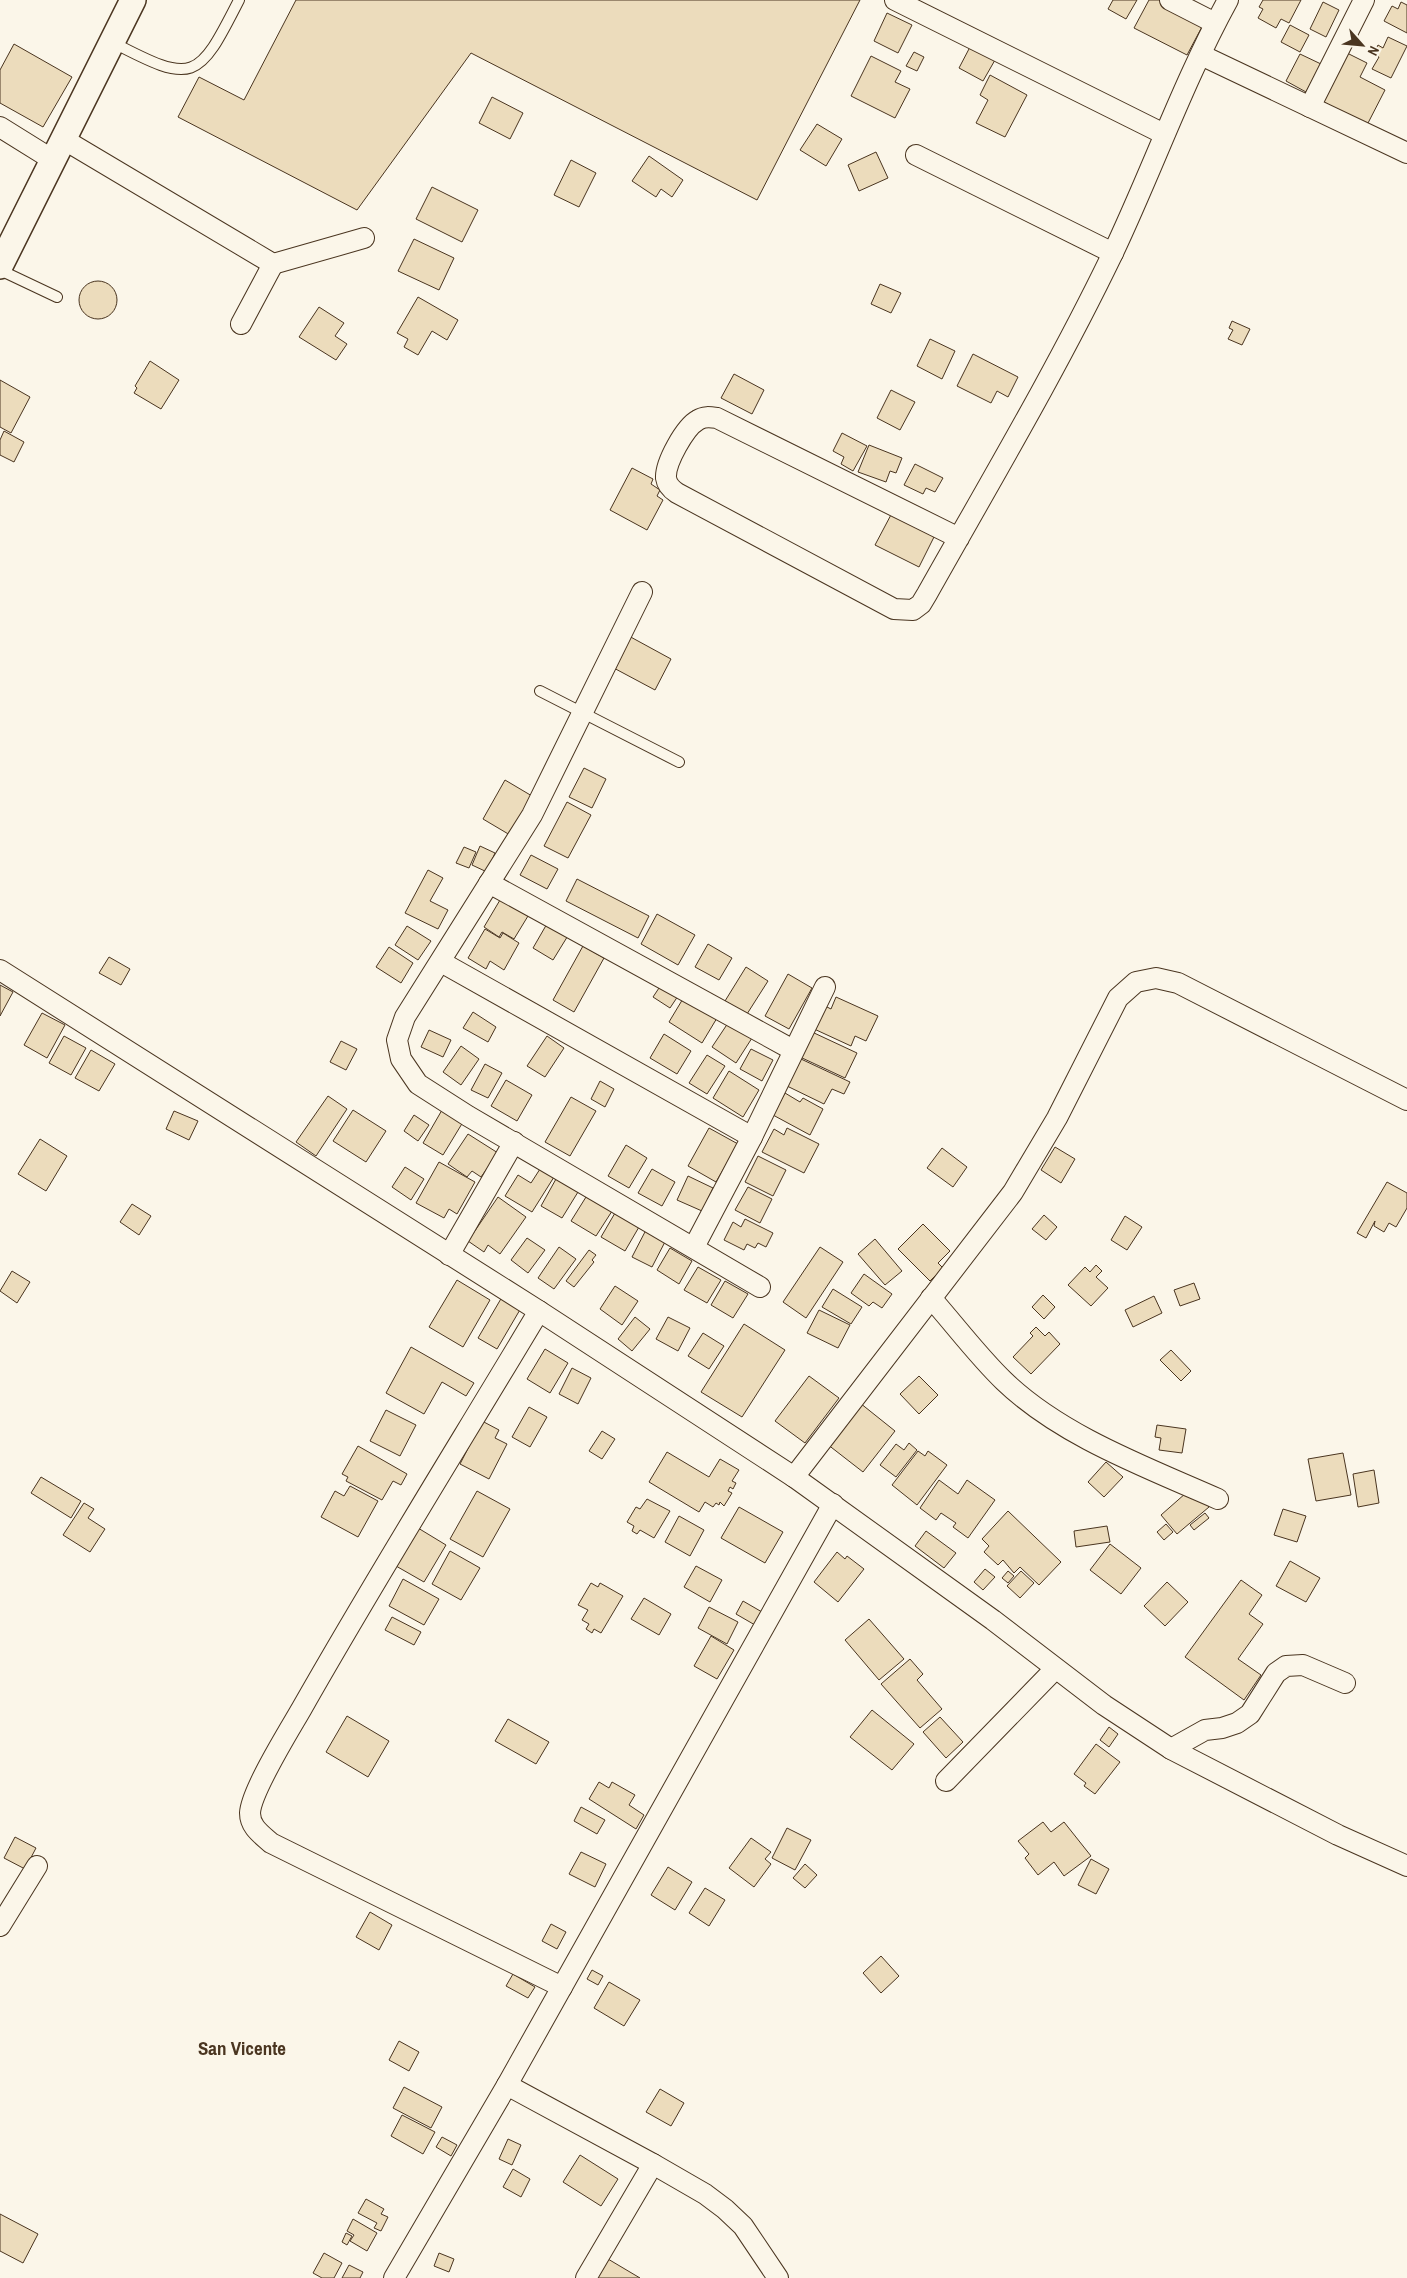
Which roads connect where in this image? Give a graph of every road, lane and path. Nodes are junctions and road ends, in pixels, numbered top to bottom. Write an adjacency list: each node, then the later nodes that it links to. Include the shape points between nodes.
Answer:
1 (133, 0): 8 (street)
2 (239, 0): 8 (lane, via 204,61 189,70 170,69)
3 (895, 0): 12 (street)
4 (1170, 0): 7 (street)
5 (1228, 0): 7 (street)
6 (1364, 0): 10 (street)
7 (1215, 23): 9 (street)
8 (112, 42): 13 (street)
9 (1201, 55): 10 (street); 12 (street)
10 (1310, 107): 14 (street)
11 (0, 127): 13 (street)
12 (1164, 134): 17 (street)
13 (58, 150): 18 (street); 19 (street)
14 (1407, 153)
15 (916, 155): 17 (street)
16 (364, 238): 18 (street)
17 (1112, 253): 23 (street, via 1030,413)
18 (273, 264): 22 (street)
19 (0, 266)
20 (0, 270): 21 (lane)
21 (57, 297)
22 (241, 324)
23 (959, 538): 23 (street, via 921,604 913,610 894,609 677,493 670,488 666,472 687,430 697,420 717,418)
24 (642, 592): 26 (street)
25 (540, 691): 26 (lane)
26 (583, 713): 27 (lane); 28 (street, via 532,815)
27 (679, 762)
28 (489, 883): 29 (street); 32 (street)
29 (442, 962): 34 (street); 35 (street, via 405,1017 397,1040 401,1059 418,1084)
30 (0, 970): 37 (street)
31 (825, 986): 32 (street)
32 (793, 1050): 34 (street)
33 (1407, 1100): 39 (street, via 1178,983 1156,978 1136,982 1118,998 1057,1118 1013,1192)
34 (752, 1137): 36 (street)
35 (514, 1142): 36 (street); 37 (street)
36 (694, 1247): 38 (street)
37 (449, 1255): 40 (street)
38 (760, 1287)
39 (931, 1298): 41 (street); 42 (street, via 1004,1381 1033,1406 1136,1463)
40 (539, 1311): 41 (street); 51 (street, via 344,1634 274,1758 250,1813 254,1828 271,1842)
41 (794, 1477): 43 (street)
42 (1218, 1499)
43 (833, 1504): 44 (street); 51 (street)
44 (1055, 1669): 46 (street); 47 (street)
45 (1345, 1683): 46 (street, via 1303,1665 1286,1666 1276,1672 1250,1714 1237,1723 1205,1730)
46 (1171, 1750): 49 (street, via 1338,1835)
47 (946, 1781)
48 (37, 1866): 50 (street)
49 (1407, 1866)
50 (0, 1926)
51 (562, 1987): 52 (street)
52 (507, 2085): 53 (street); 54 (street)
53 (653, 2164): 55 (street); 56 (street, via 725,2209 743,2226)
54 (394, 2278)
55 (586, 2278)
56 (778, 2278)

